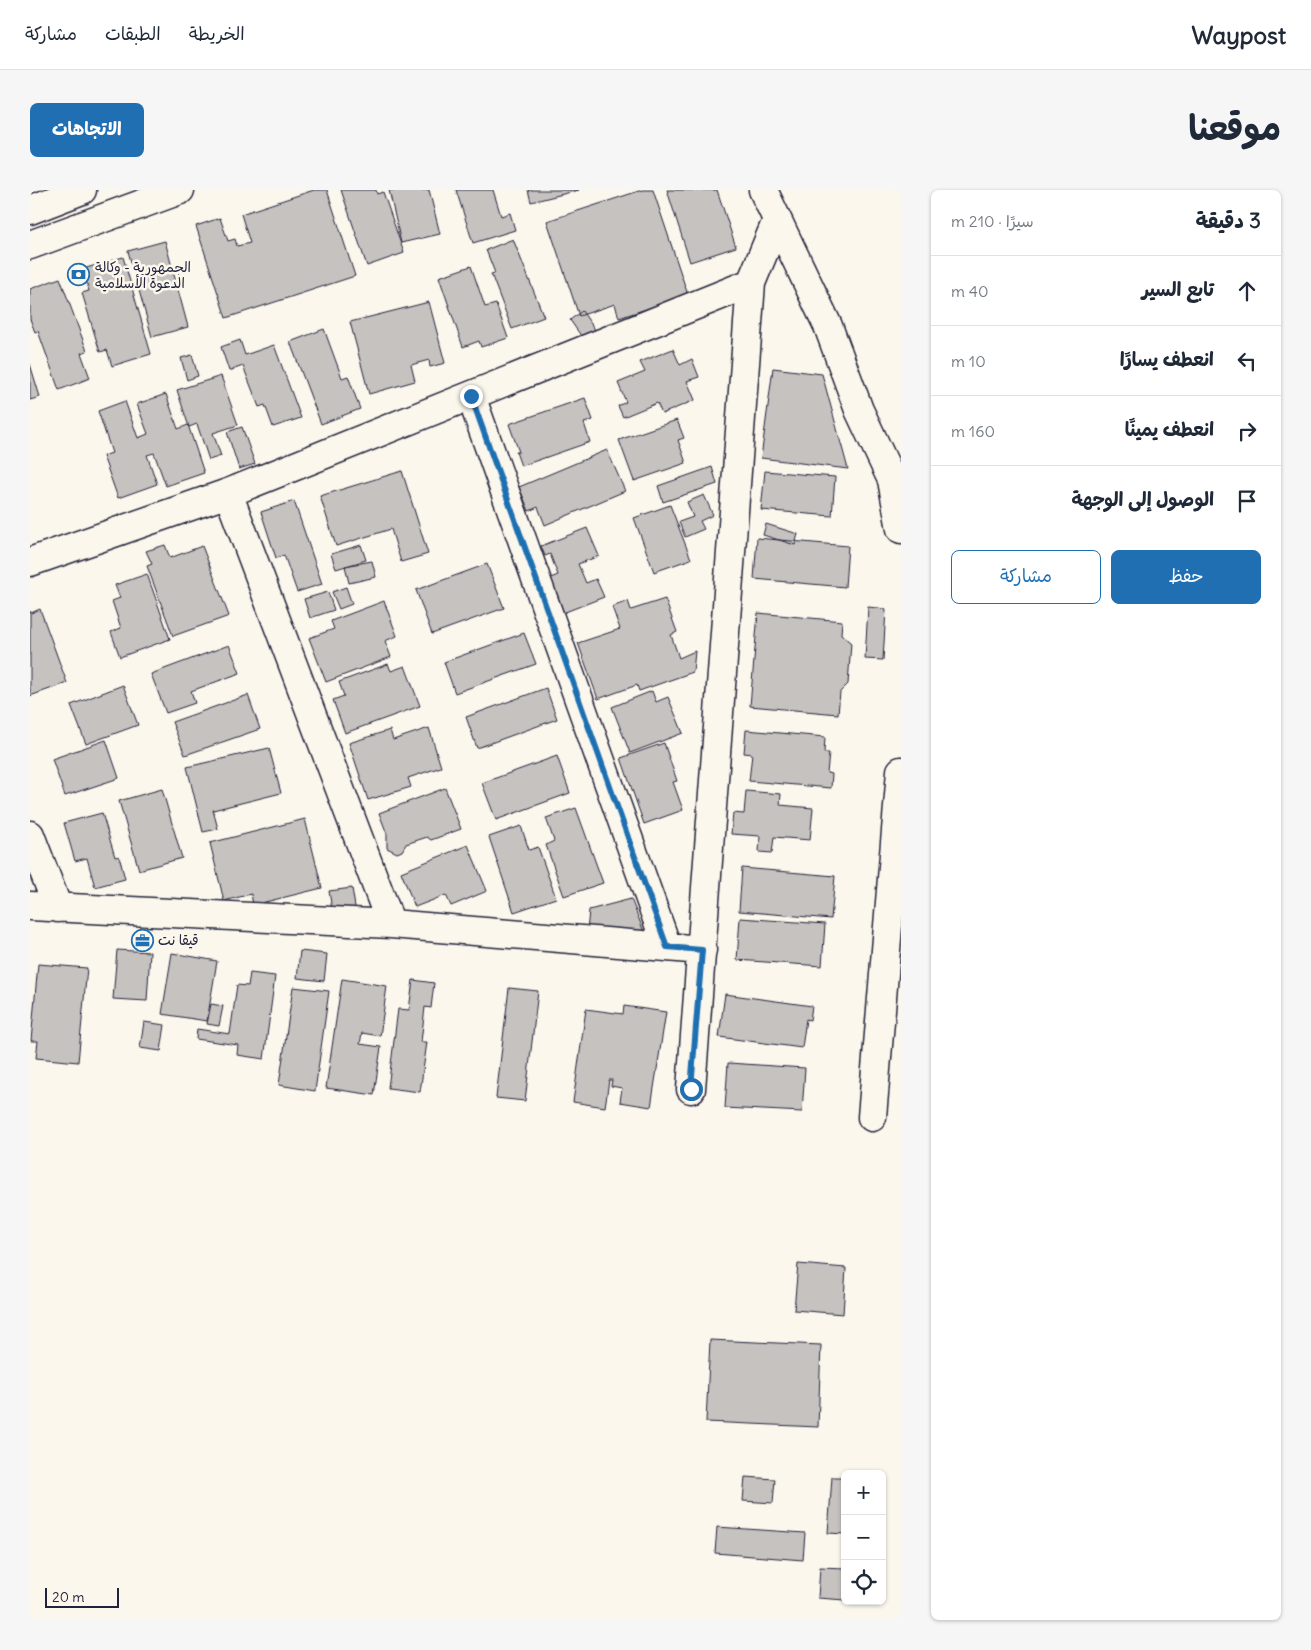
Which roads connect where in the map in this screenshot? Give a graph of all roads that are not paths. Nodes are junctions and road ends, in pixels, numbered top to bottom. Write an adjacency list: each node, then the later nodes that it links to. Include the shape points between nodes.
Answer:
1 (82, 190): 4 (street)
2 (180, 190): 6 (street)
3 (763, 190): 5 (street)
4 (30, 210)
5 (776, 220): 7 (street); 10 (street, via 828,326 859,410 892,480)
6 (30, 245)
7 (751, 284): 8 (street); 18 (street)
8 (471, 396): 9 (street); 17 (street)
9 (228, 494): 11 (street); 16 (street)
10 (901, 526)
11 (30, 562)
12 (901, 771): 20 (street)
13 (30, 835): 15 (street)
14 (30, 906): 15 (street)
15 (58, 908): 16 (street)
16 (391, 924): 17 (street)
17 (667, 947): 18 (street)
18 (702, 950): 19 (street)
19 (691, 1089)
20 (872, 1117)

